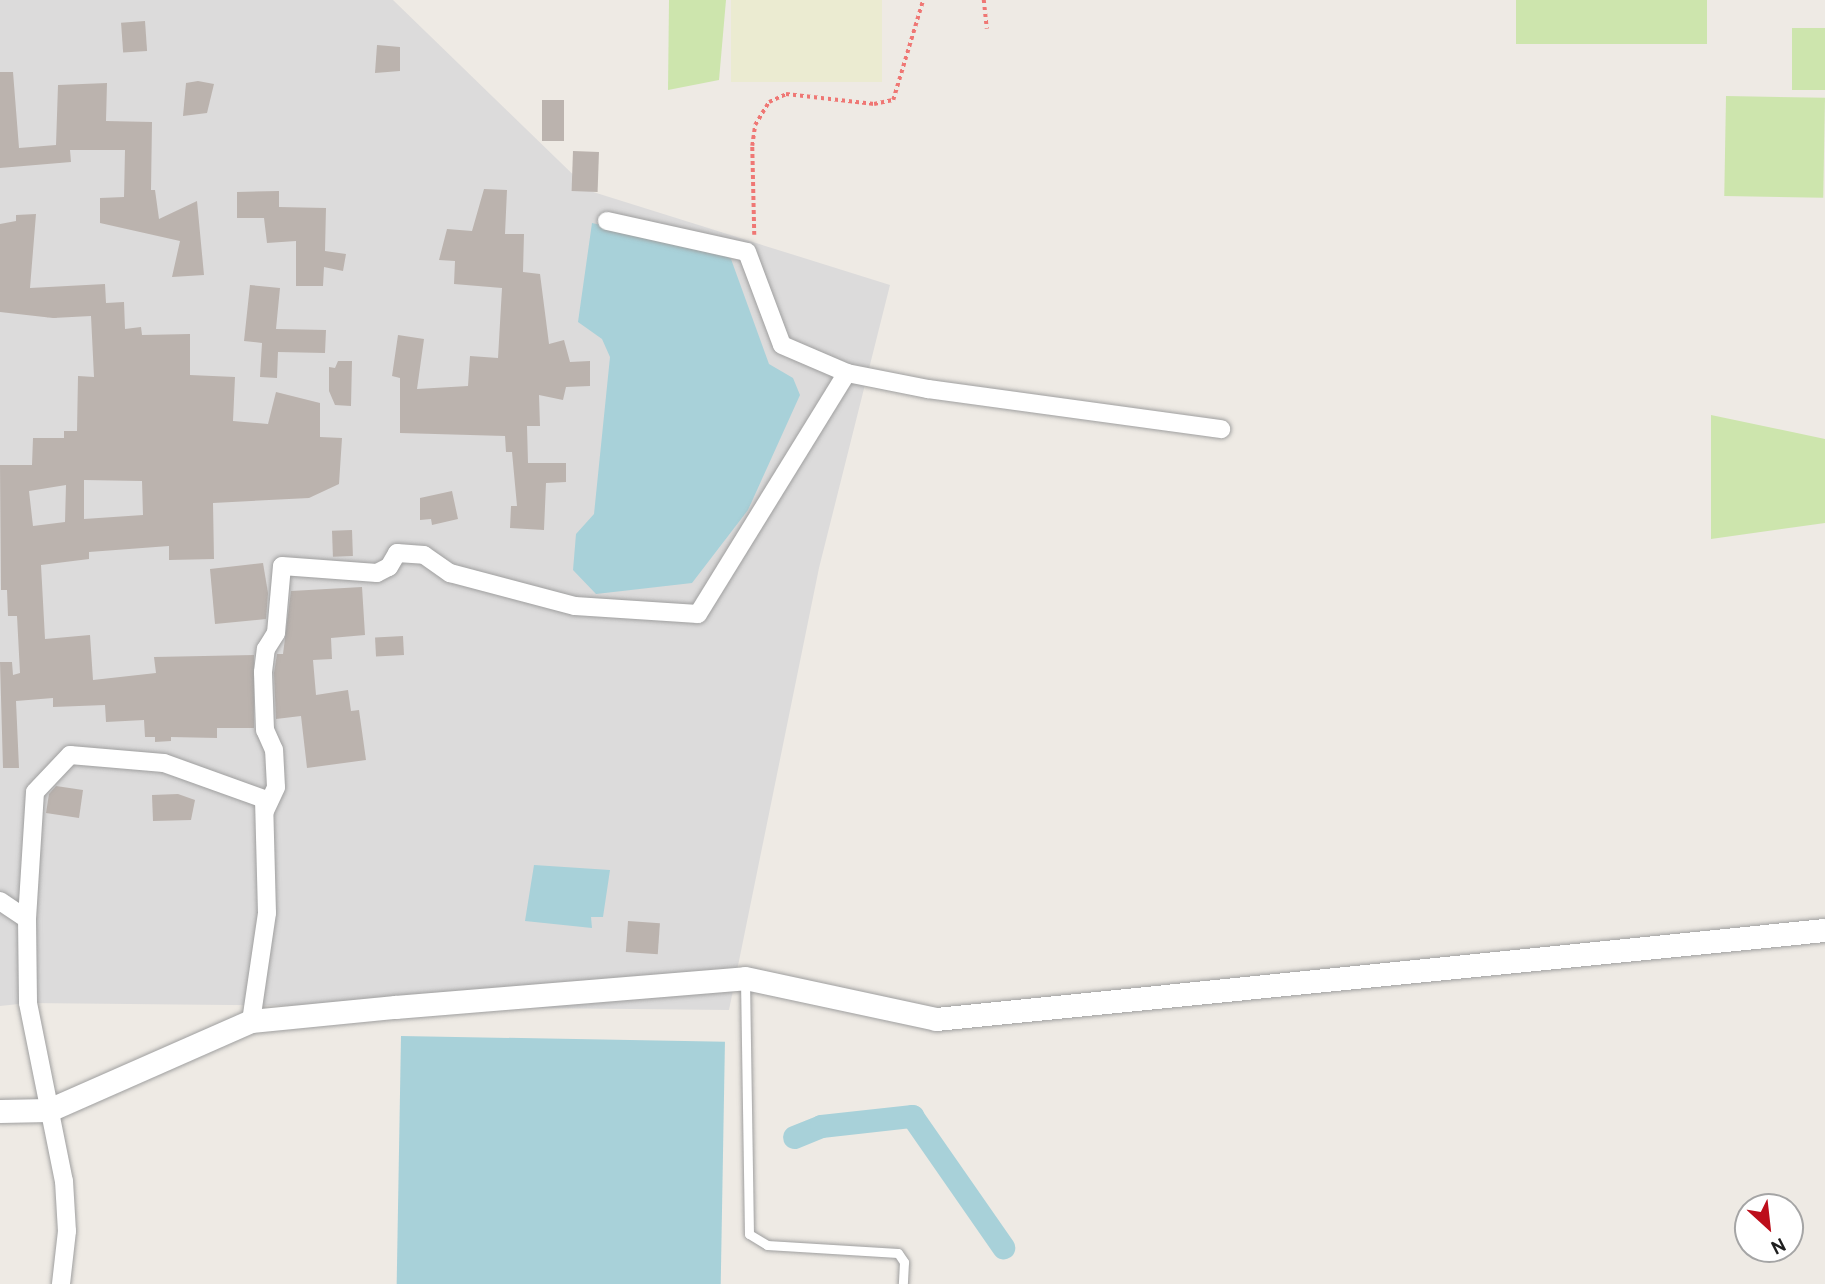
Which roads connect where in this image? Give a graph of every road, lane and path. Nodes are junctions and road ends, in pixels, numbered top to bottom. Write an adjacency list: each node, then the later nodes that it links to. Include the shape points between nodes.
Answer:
1 (923, 0): 5 (path, via 893,100 874,104 786,94 769,102 755,125 755,243)
2 (984, 0): 3 (path)
3 (987, 29)
4 (607, 221): 5 (street)
5 (747, 252): 6 (street, via 782,345)
6 (847, 373): 7 (street, via 928,389); 8 (street, via 698,614 575,606 450,573 424,555 397,553 389,567 377,573 282,566 276,633 266,649 263,672 265,730 274,750 276,787)
7 (1221, 429)
8 (265, 811): 10 (street, via 264,799 164,763 70,755 35,792); 13 (street, via 267,913)
9 (0, 901): 10 (street)
10 (27, 919): 14 (street, via 28,1003)
11 (1825, 930): 12 (street, via 936,1019)
12 (745, 978): 13 (street); 17 (lane, via 749,1234 767,1245 898,1253 904,1262)
13 (251, 1021): 14 (street)
14 (48, 1110): 15 (street); 16 (street, via 64,1181 68,1231)
15 (0, 1111)
16 (61, 1284)
17 (903, 1284)

